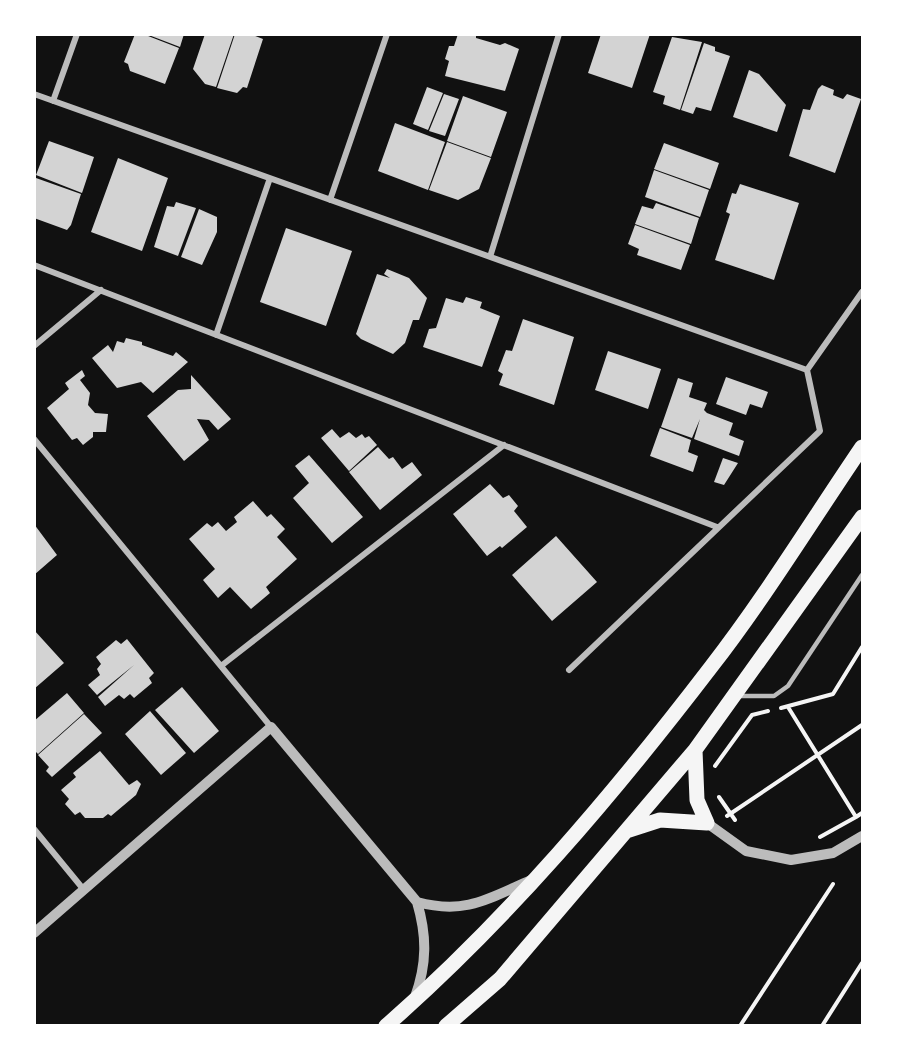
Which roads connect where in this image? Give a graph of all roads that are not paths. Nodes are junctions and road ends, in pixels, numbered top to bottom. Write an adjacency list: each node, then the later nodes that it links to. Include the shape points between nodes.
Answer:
1 (77, 34): 5 (street)
2 (387, 34): 7 (street)
3 (559, 34): 8 (street)
4 (34, 94): 5 (street)
5 (53, 101): 6 (street)
6 (270, 178): 7 (street); 12 (street)
7 (330, 200): 8 (street)
8 (490, 257): 14 (street)
9 (34, 265): 10 (street)
10 (101, 290): 12 (street); 13 (street)
11 (862, 292): 14 (street)
12 (216, 334): 16 (street)
13 (34, 346)
14 (807, 370): 19 (street, via 819,431)
15 (34, 439): 21 (street)
16 (504, 445): 19 (street); 21 (street)
17 (862, 447): 30 (main road, via 712,666)
18 (862, 517): 23 (main road)
19 (717, 527): 22 (street)
20 (862, 575): 23 (lane, via 788,686 774,696)
21 (221, 666): 24 (street)
22 (569, 670)
23 (736, 696): 25 (main road)
24 (271, 727): 31 (street); 32 (street)
25 (695, 750): 26 (main road, via 697,800); 28 (main road)
26 (709, 825): 28 (main road, via 660,820); 29 (street, via 746,851 791,860 833,853)
27 (34, 829): 31 (street)
28 (626, 831): 36 (main road, via 500,979)
29 (862, 836)
30 (538, 876): 32 (street, via 468,906 441,909); 34 (main road, via 468,952)
31 (84, 890): 33 (street)
32 (417, 902): 34 (street, via 426,952)
33 (34, 933)
34 (414, 1001): 35 (main road)
35 (386, 1026)
36 (446, 1026)

